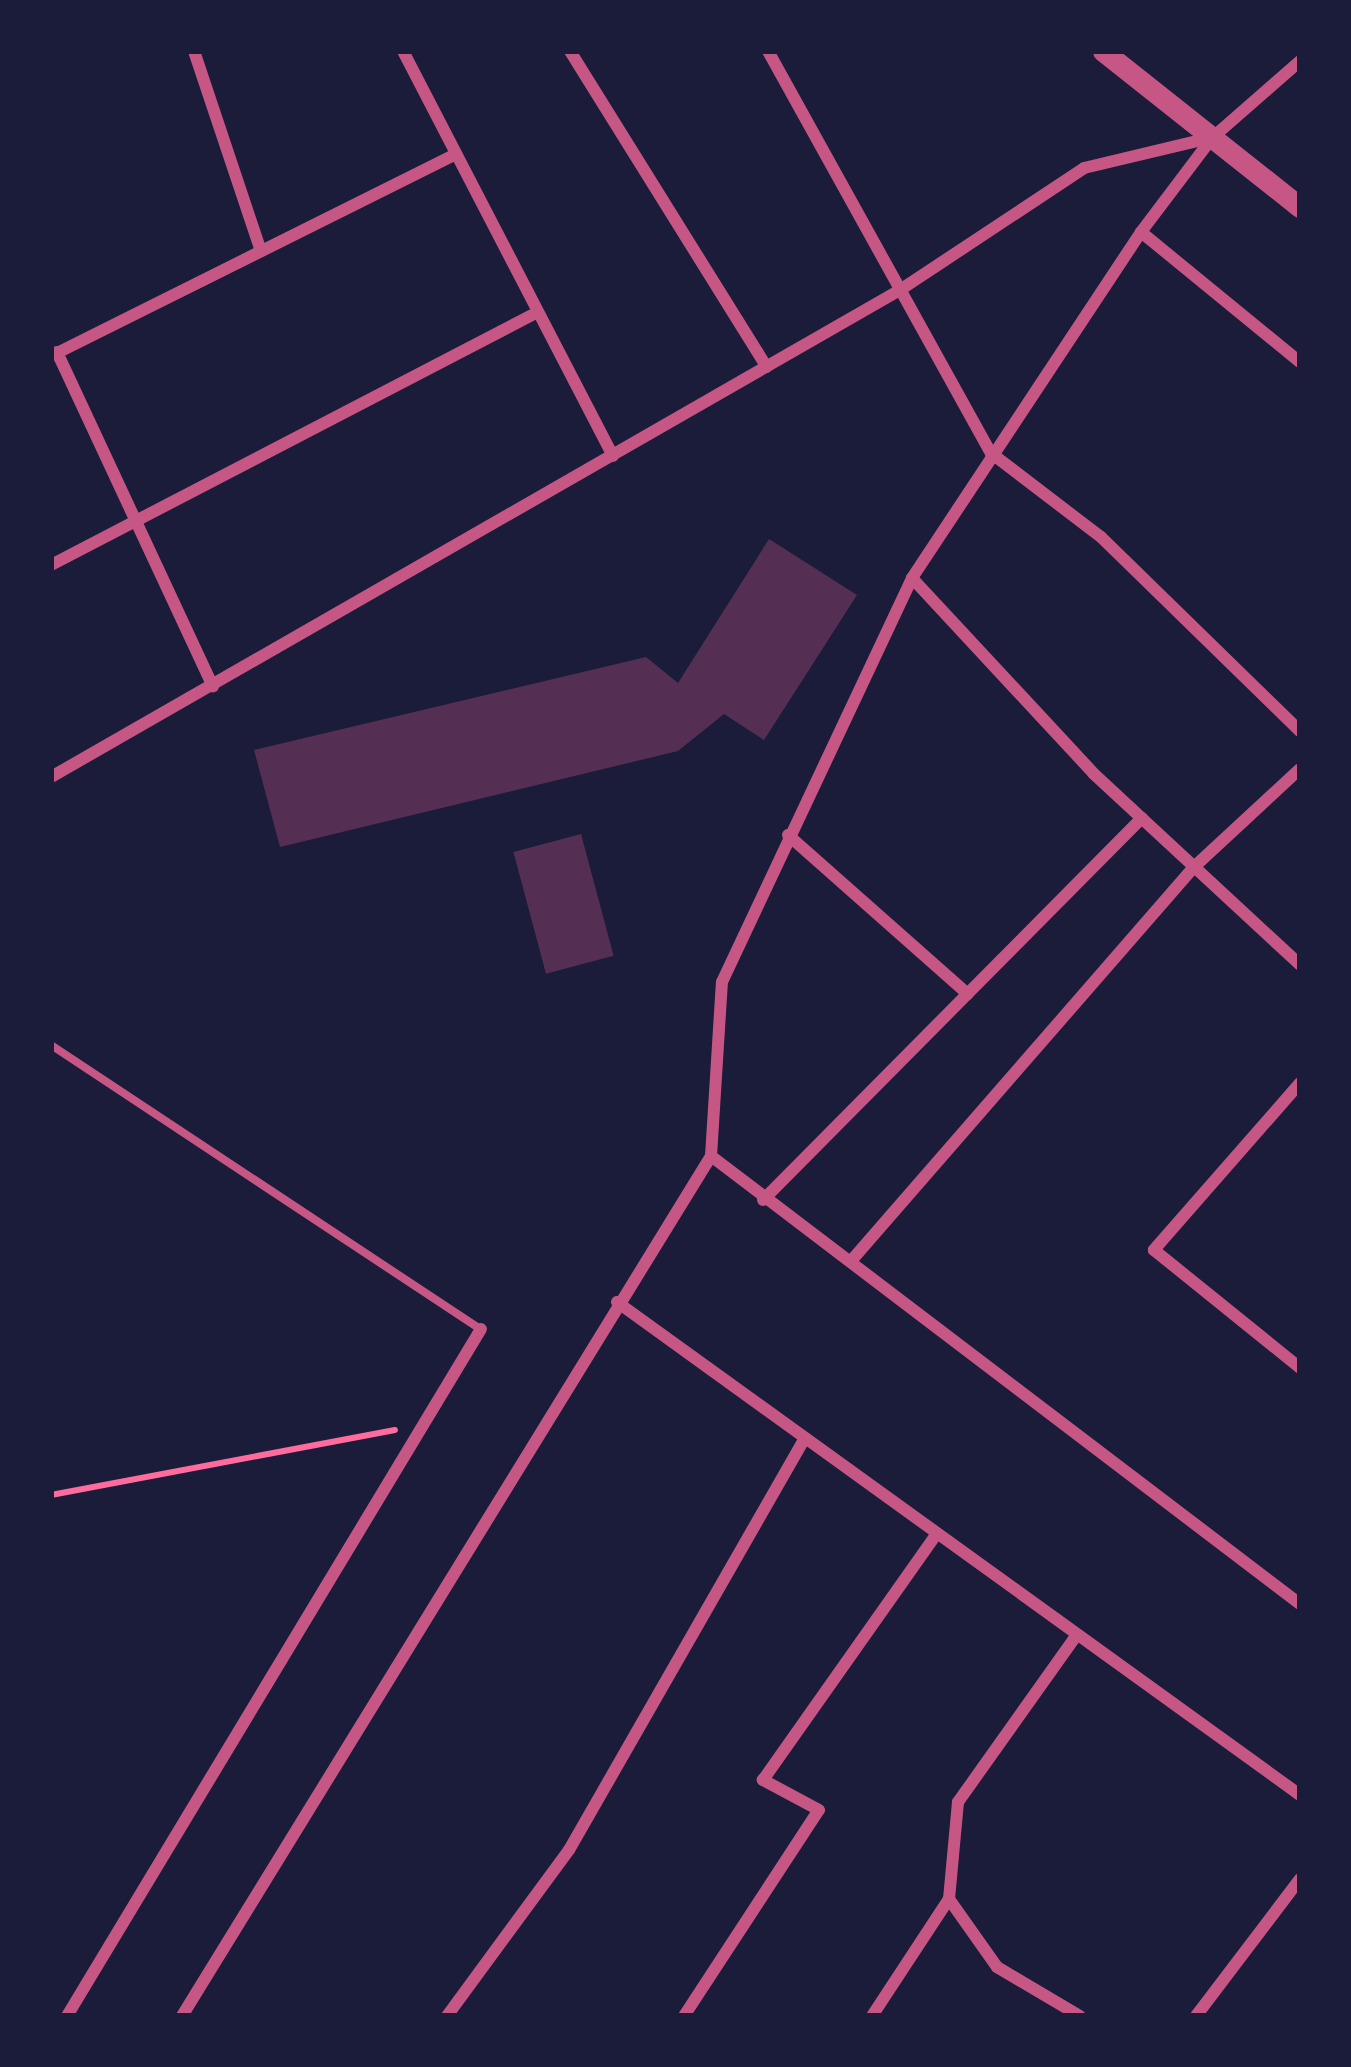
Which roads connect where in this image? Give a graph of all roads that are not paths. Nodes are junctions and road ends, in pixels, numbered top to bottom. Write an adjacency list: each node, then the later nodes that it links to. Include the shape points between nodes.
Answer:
1 (194, 51): 11 (street)
2 (404, 51): 8 (street)
3 (570, 51): 16 (street)
4 (768, 51): 12 (street)
5 (1102, 51): 7 (street)
6 (1300, 62): 7 (street)
7 (1211, 138): 9 (street); 10 (street); 12 (street, via 1084,169)
8 (453, 156): 11 (street); 13 (street)
9 (1300, 207)
10 (1141, 232): 15 (street); 17 (street)
11 (261, 251): 14 (street)
12 (900, 290): 16 (street); 17 (street)
13 (536, 313): 18 (street); 19 (street)
14 (54, 354): 19 (street)
15 (1300, 362)
16 (767, 367): 18 (street)
17 (991, 453): 21 (street); 23 (street, via 1101,537)
18 (613, 456): 22 (street)
19 (134, 518): 20 (street); 22 (street)
20 (51, 565)
21 (912, 578): 26 (street); 27 (street)
22 (213, 686): 25 (street)
23 (1300, 731)
24 (1300, 769): 28 (street)
25 (51, 777)
26 (1142, 818): 28 (street); 30 (street)
27 (788, 835): 30 (street); 33 (street, via 722,982)
28 (1194, 867): 29 (street); 35 (street)
29 (1300, 965)
30 (968, 994): 34 (street)
31 (51, 1046): 37 (lane)
32 (1300, 1084): 38 (street, via 1154,1250)
33 (711, 1156): 34 (street); 36 (street)
34 (764, 1200): 35 (street)
35 (850, 1262): 41 (street)
36 (617, 1303): 39 (street); 47 (street)
37 (481, 1329): 46 (street)
38 (1300, 1368)
39 (804, 1439): 40 (street); 48 (street, via 568,1850)
40 (936, 1535): 42 (street); 49 (street, via 763,1780 818,1810)
41 (1300, 1604)
42 (1076, 1636): 43 (street); 45 (street, via 958,1802)
43 (1300, 1795)
44 (1300, 1880): 52 (street)
45 (949, 1899): 50 (street); 51 (street, via 997,1967)
46 (67, 2016)
47 (182, 2016)
48 (447, 2016)
49 (684, 2016)
50 (872, 2016)
51 (1080, 2016)
52 (1196, 2016)

